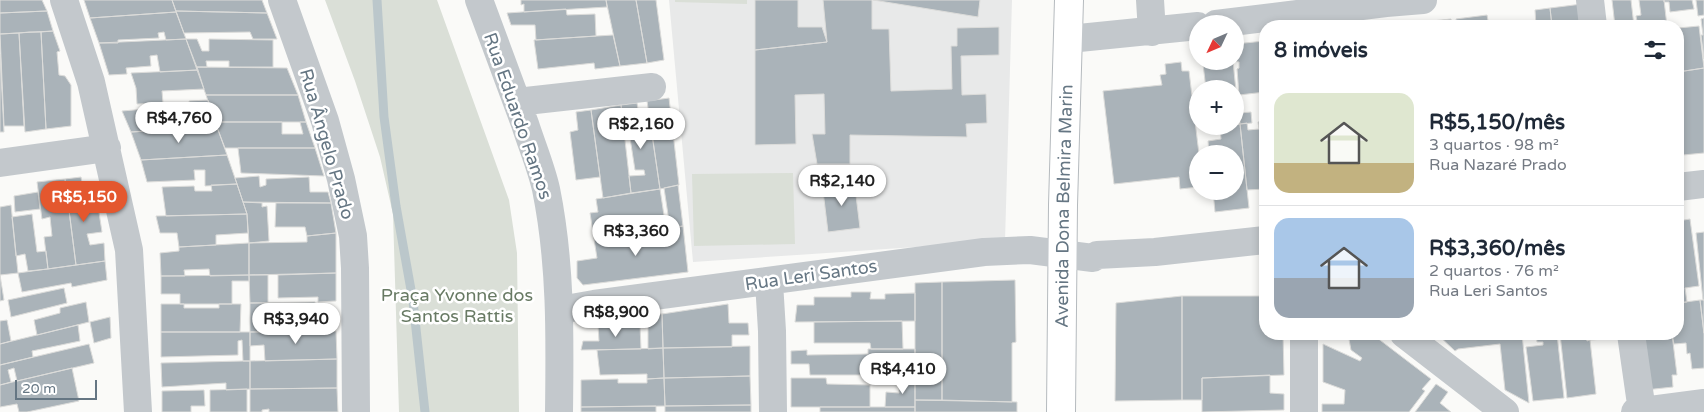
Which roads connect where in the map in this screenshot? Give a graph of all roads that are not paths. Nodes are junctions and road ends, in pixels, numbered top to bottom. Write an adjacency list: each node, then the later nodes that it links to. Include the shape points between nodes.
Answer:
1 (64, 0): 15 (street, via 91,82)
2 (282, 0): 29 (street, Rua Ângelo Prado, via 325,121 353,236)
3 (479, 0): 14 (street, Rua Eduardo Ramos)
4 (1069, 0): 12 (main road, Avenida Dona Belmira Marin)
5 (1150, 0): 11 (street)
6 (1590, 0): 8 (street)
7 (1414, 1): 9 (street)
8 (1592, 20)
9 (1244, 21)
10 (1189, 27): 11 (street)
11 (1152, 32): 12 (street)
12 (1069, 39): 20 (main road, Avenida Dona Belmira Marin)
13 (652, 86): 14 (street)
14 (517, 102): 22 (street, Rua Eduardo Ramos, via 545,188 554,232)
15 (107, 148): 16 (street); 27 (street, via 129,250)
16 (0, 163)
17 (1704, 184): 18 (street)
18 (1684, 186)
19 (1259, 241): 20 (street, Rua Leri Santos, via 1097,255 1093,258)
20 (1063, 254): 21 (street, Rua Leri Santos, via 1030,250 984,252); 32 (main road, Avenida Dona Belmira Marin)
21 (769, 282): 22 (street, Rua Leri Santos); 31 (street)
22 (560, 310): 30 (street, Rua Eduardo Ramos)
23 (1304, 340): 33 (street)
24 (1412, 340): 34 (street)
25 (1632, 340): 28 (street)
26 (1704, 404): 28 (street)
27 (131, 411)
28 (1638, 411)
29 (356, 412)
30 (559, 412)
31 (773, 412)
32 (1061, 412)
33 (1304, 412)
34 (1505, 412)

